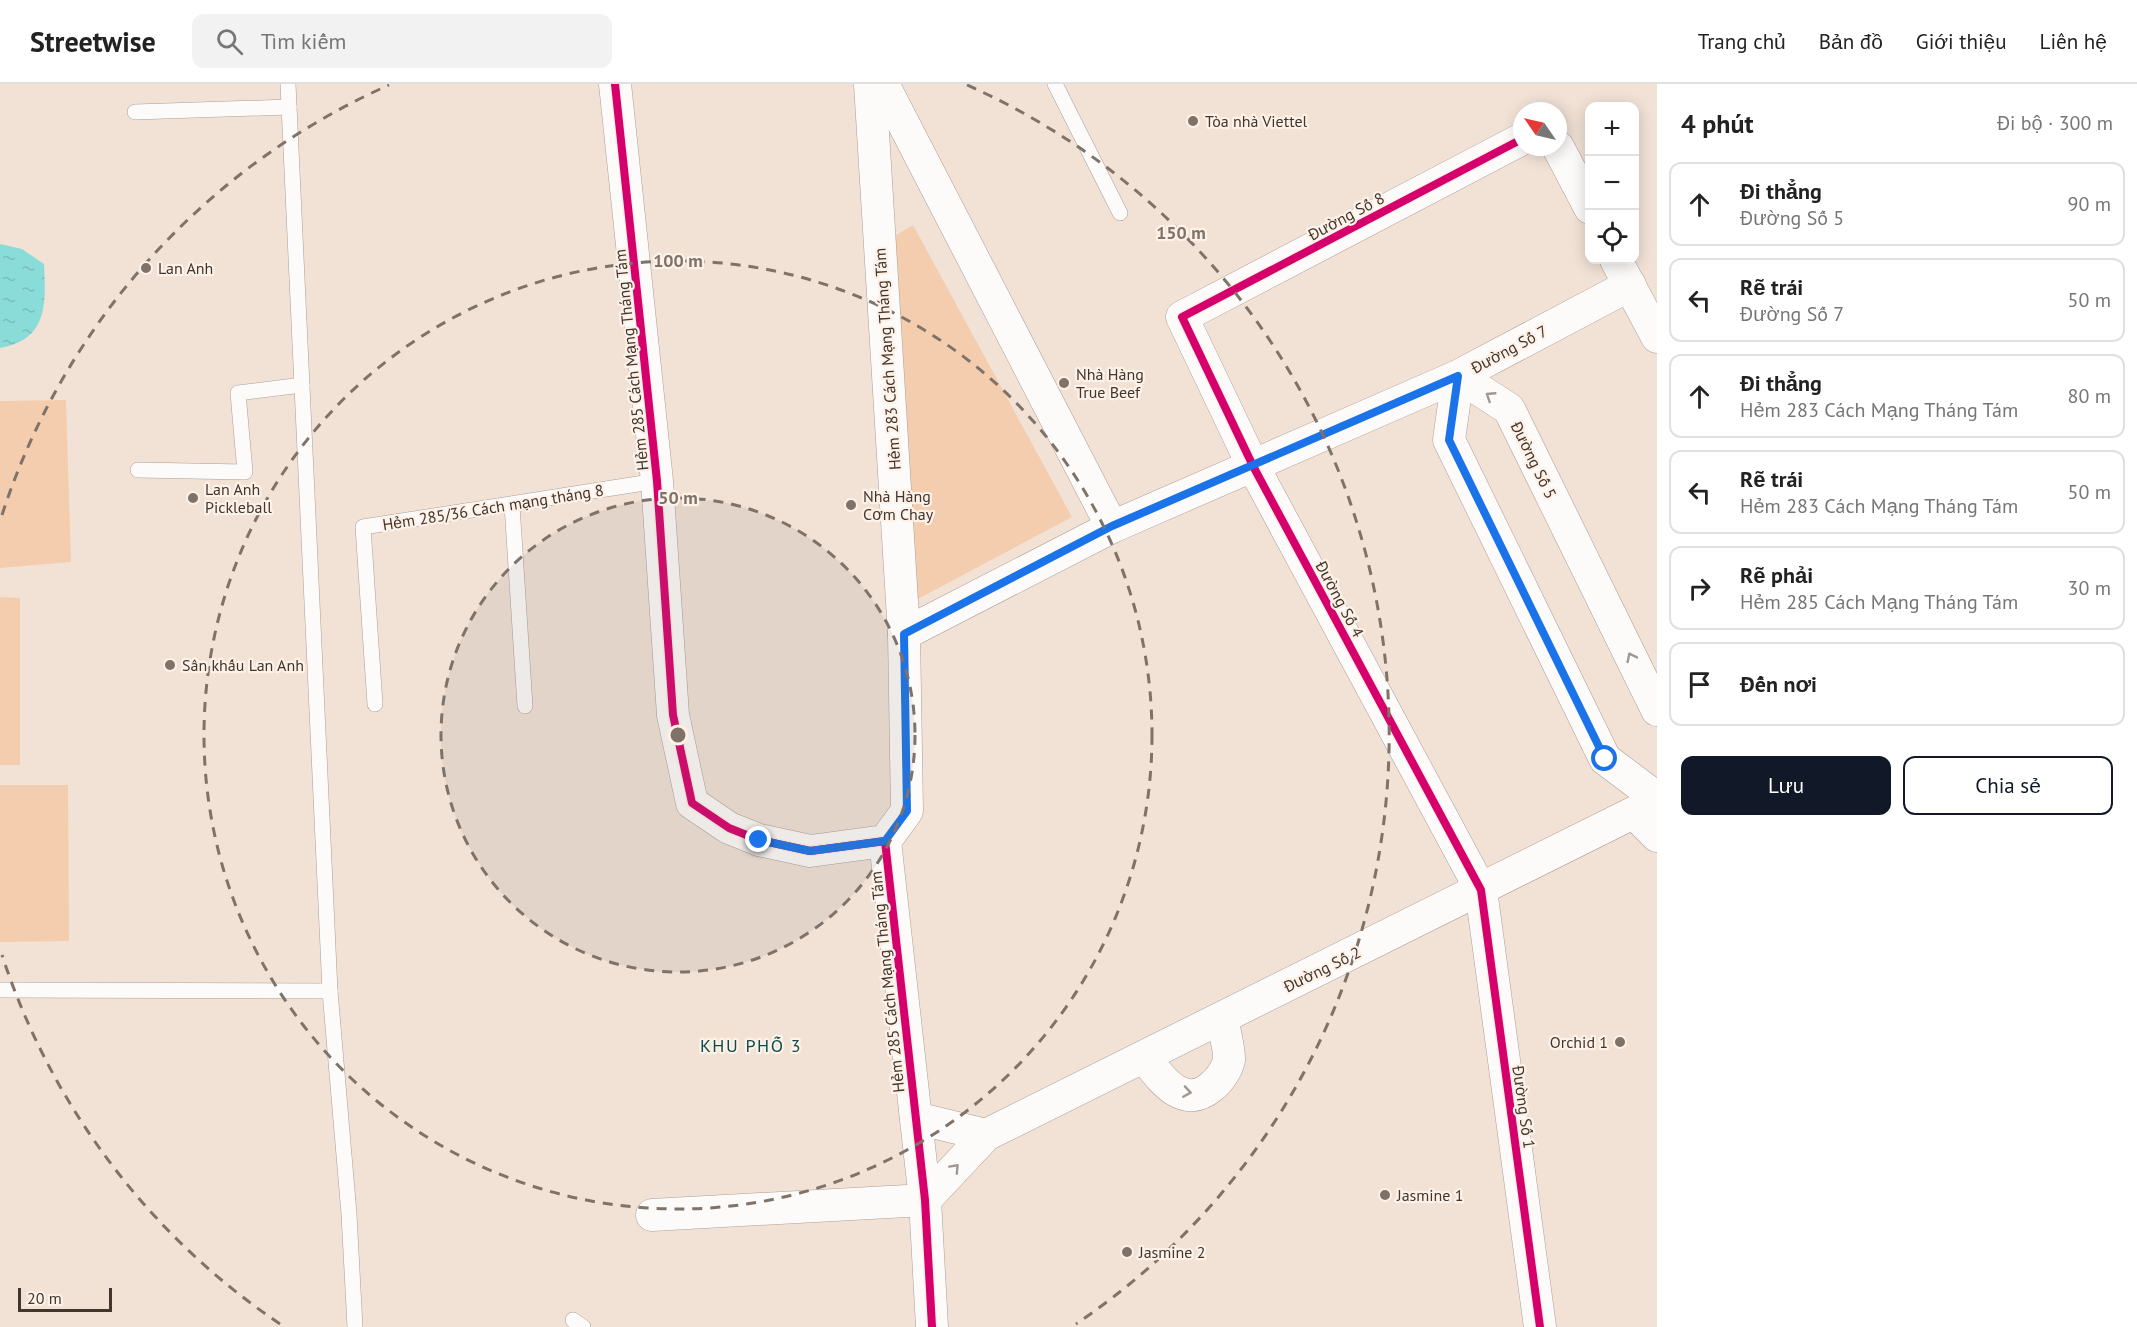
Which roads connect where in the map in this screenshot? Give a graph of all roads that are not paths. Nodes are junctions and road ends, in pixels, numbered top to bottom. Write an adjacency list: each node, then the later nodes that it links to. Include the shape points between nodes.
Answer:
1 (288, 84): 6 (lane)
2 (615, 84): 19 (street, Hẻm 285 Cách Mạng Tháng Tám)
3 (870, 84): 22 (street, Hẻm 283 Cách Mạng Tháng Tám)
4 (883, 84): 21 (street)
5 (1055, 84): 11 (lane)
6 (289, 107): 7 (lane); 16 (lane)
7 (135, 112)
8 (1513, 144): 13 (street, Đường Số 8)
9 (1563, 156): 10 (street)
10 (1585, 198)
11 (1120, 213)
12 (1623, 272): 14 (street); 15 (street, Đường Số 7)
13 (1182, 317): 17 (street, Đường Số 4)
14 (1657, 337)
15 (1458, 376): 17 (street, Đường Số 7); 25 (street, Đường Số 5, one-way to 15, via 1509,409); 26 (street, via 1449,440 1605,759)
16 (302, 385): 18 (lane, via 238,393 245,472); 31 (lane)
17 (1253, 466): 21 (street); 29 (street, Đường Số 4)
18 (138, 470)
19 (657, 481): 20 (lane, Hẻm 285/36 Cách mạng tháng 8); 28 (street, Hẻm 285 Cách Mạng Tháng Tám, via 673,715 692,803 729,828 759,840 810,851)
20 (512, 505): 23 (lane, Hẻm 285/36 Cách mạng tháng 8, via 363,527); 24 (lane)
21 (1112, 526): 22 (street)
22 (904, 634): 28 (street, Hẻm 283 Cách Mạng Tháng Tám, via 907,811)
23 (375, 704)
24 (525, 706)
25 (1657, 710)
26 (1649, 804): 27 (street); 29 (street, Đường Số 2)
27 (1657, 836)
28 (885, 841): 34 (street, Hẻm 285 Cách Mạng Tháng Tám)
29 (1481, 890): 32 (street, Đường Số 2); 40 (street, Đường Số 1)
30 (0, 990): 31 (lane)
31 (330, 991): 38 (lane)
32 (1222, 1018): 33 (street, Đường Số 2); 33 (street, one-way to 32, via 1169,1088 1185,1094 1203,1094 1217,1082 1229,1060)
33 (1144, 1057): 35 (street, Đường Số 2)
34 (916, 1118): 35 (street); 36 (street, Hẻm 285 Cách Mạng Tháng Tám)
35 (986, 1136): 36 (street, Đường Số 2, one-way to 35)
36 (925, 1200): 37 (street); 39 (street, Hẻm 285 Cách Mạng Tháng Tám)
37 (652, 1215)
38 (356, 1327)
39 (932, 1327)
40 (1540, 1327)

